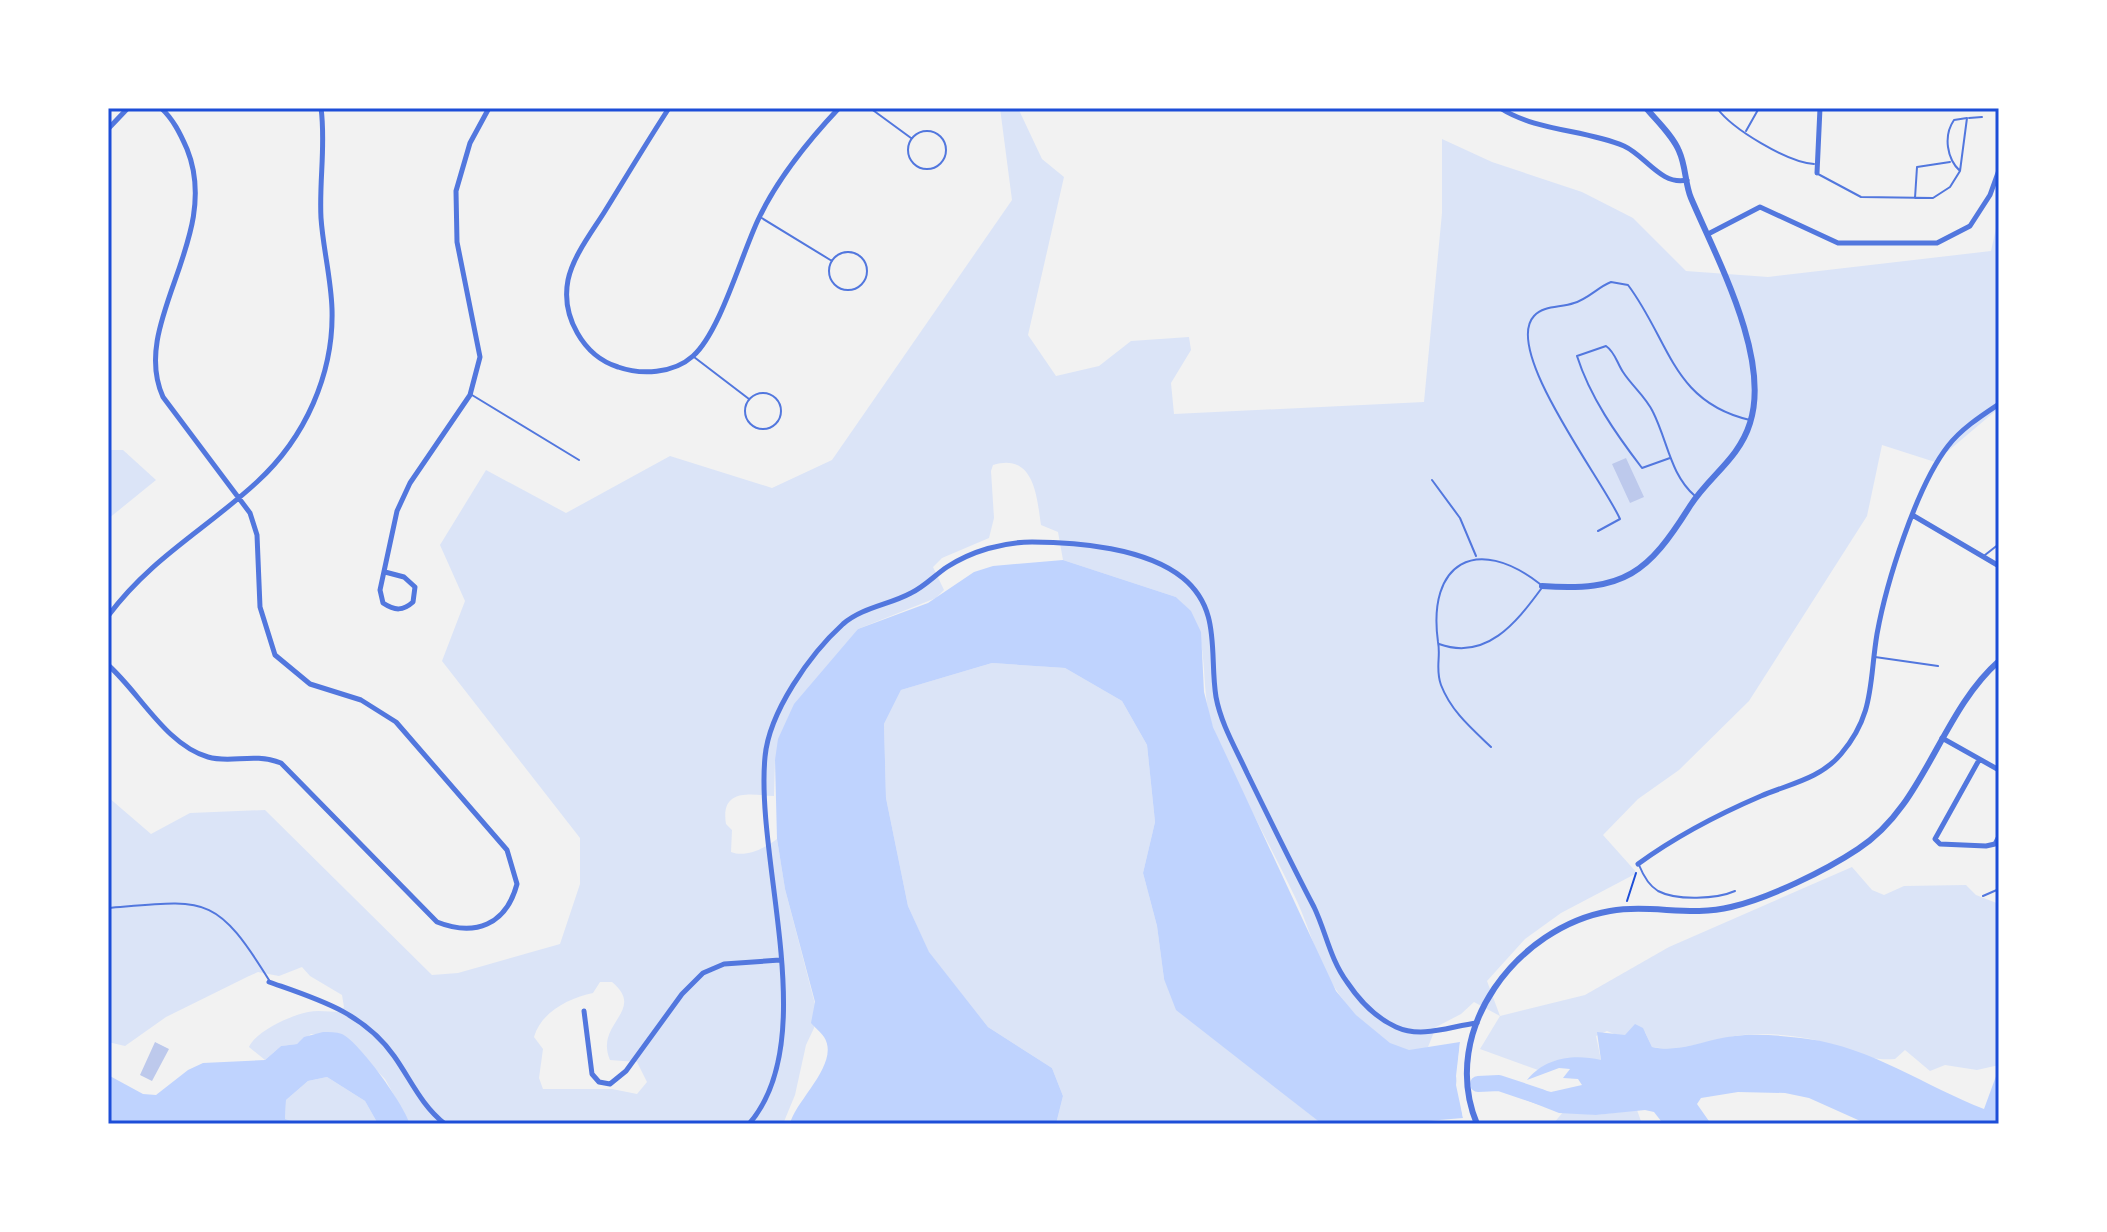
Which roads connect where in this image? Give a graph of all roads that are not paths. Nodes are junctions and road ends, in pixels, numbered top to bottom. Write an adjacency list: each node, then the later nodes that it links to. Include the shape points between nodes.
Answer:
1 (128, 108): 15 (street)
2 (161, 108): 36 (street, via 183,139 197,191 192,229 156,345 156,381)
3 (321, 108): 36 (street, via 321,217 332,307 323,379 291,444)
4 (489, 108): 29 (street, via 470,143 456,191 457,242 480,357)
5 (669, 108): 28 (street, via 573,266 568,305 579,338 604,362 649,372)
6 (839, 108): 25 (street, via 795,161)
7 (870, 108): 17 (lane)
8 (1500, 108): 23 (street, via 1527,122 1624,147 1666,179)
9 (1646, 108): 23 (street, via 1679,149)
10 (1717, 108): 16 (lane)
11 (1759, 108): 16 (lane)
12 (1820, 108): 19 (street)
13 (1982, 117): 14 (lane)
14 (1967, 118): 18 (lane, via 1951,123); 21 (lane)
15 (108, 129)
16 (1746, 132): 19 (lane, via 1790,159)
17 (912, 139): 17 (lane, via 909,155 916,165 932,168 943,160 946,146 940,136 925,131)
18 (1950, 162): 21 (lane); 24 (lane, via 1917,167)
19 (1817, 164): 22 (street)
20 (1999, 170): 26 (street, via 1970,226 1937,243 1838,243 1760,207)
21 (1960, 171): 24 (lane, via 1944,193)
22 (1817, 173): 24 (lane, via 1861,197)
23 (1687, 180): 26 (street)
24 (1915, 200)
25 (759, 217): 27 (lane); 28 (street, via 715,323)
26 (1710, 233): 32 (street, via 1755,368)
27 (832, 261): 27 (lane, via 830,276 836,286 852,290 862,284 867,269 858,255 841,254)
28 (693, 357): 30 (lane)
29 (470, 395): 34 (lane); 44 (street, via 410,483 397,511)
30 (749, 399): 30 (lane, via 745,411 751,424 766,429 776,424 782,411 776,398 760,393)
31 (1999, 404): 38 (street, via 1949,445)
32 (1751, 421): 37 (street, via 1733,458); 39 (lane, via 1701,400 1628,285 1611,282 1576,303 1534,315 1527,325 1528,347 1559,419 1620,519)
33 (1670, 458): 33 (lane, via 1653,411 1611,348 1577,356 1616,435 1642,468); 37 (lane)
34 (579, 460)
35 (1432, 480): 42 (lane, via 1460,518)
36 (239, 497): 46 (street, via 150,567); 50 (street, via 257,535 260,607 275,655 310,684 361,700 396,722 507,850 517,884 503,915 473,929 437,922 281,763 253,756 208,758 190,749)
37 (1696, 497): 45 (street, via 1665,546 1626,577 1580,587)
38 (1913, 515): 41 (street); 48 (street)
39 (1598, 531)
40 (1999, 544): 41 (lane)
41 (1984, 556): 43 (street)
42 (1476, 557): 45 (lane, via 1498,561); 47 (lane, via 1456,566 1448,579 1436,624)
43 (1999, 566)
44 (385, 572): 44 (street, via 383,603 405,609 413,602 415,587 404,577)
45 (1542, 586): 47 (lane, via 1518,619 1492,642 1460,649)
46 (108, 616)
47 (1439, 644): 53 (lane, via 1436,661 1447,698)
48 (1874, 657): 51 (lane); 57 (street, via 1867,711 1828,768 1662,846)
49 (1999, 661): 52 (street, via 1972,690)
50 (108, 665)
51 (1938, 666)
52 (1942, 738): 54 (street); 65 (street, via 1890,822 1847,856 1730,908 1624,909 1577,919 1541,939 1501,978)
53 (1491, 747)
54 (1979, 760): 55 (street); 56 (street, via 1935,839 1940,844 1986,846)
55 (1999, 770)
56 (1999, 836)
57 (1638, 864): 59 (lane, via 1660,892 1716,897)
58 (1999, 889): 60 (lane)
59 (1735, 891)
60 (1983, 896)
61 (108, 908): 63 (lane, via 185,902 212,909 238,932)
62 (780, 960): 64 (street, via 724,964 703,973 610,1084 592,1074); 65 (street, via 770,882 765,757 774,718 789,690 844,624 864,610 913,593 971,554 1021,542 1063,542 1094,545 1162,567 1183,578 1205,604 1224,724 1315,910 1338,969 1356,994 1386,1022 1406,1031); 68 (street, via 784,1022 779,1056)
63 (269, 982): 67 (street, via 330,1003 360,1021 386,1045 422,1102)
64 (584, 1011)
65 (1477, 1023): 66 (street, via 1467,1081)
66 (1476, 1122)
67 (445, 1124)
68 (749, 1124)

